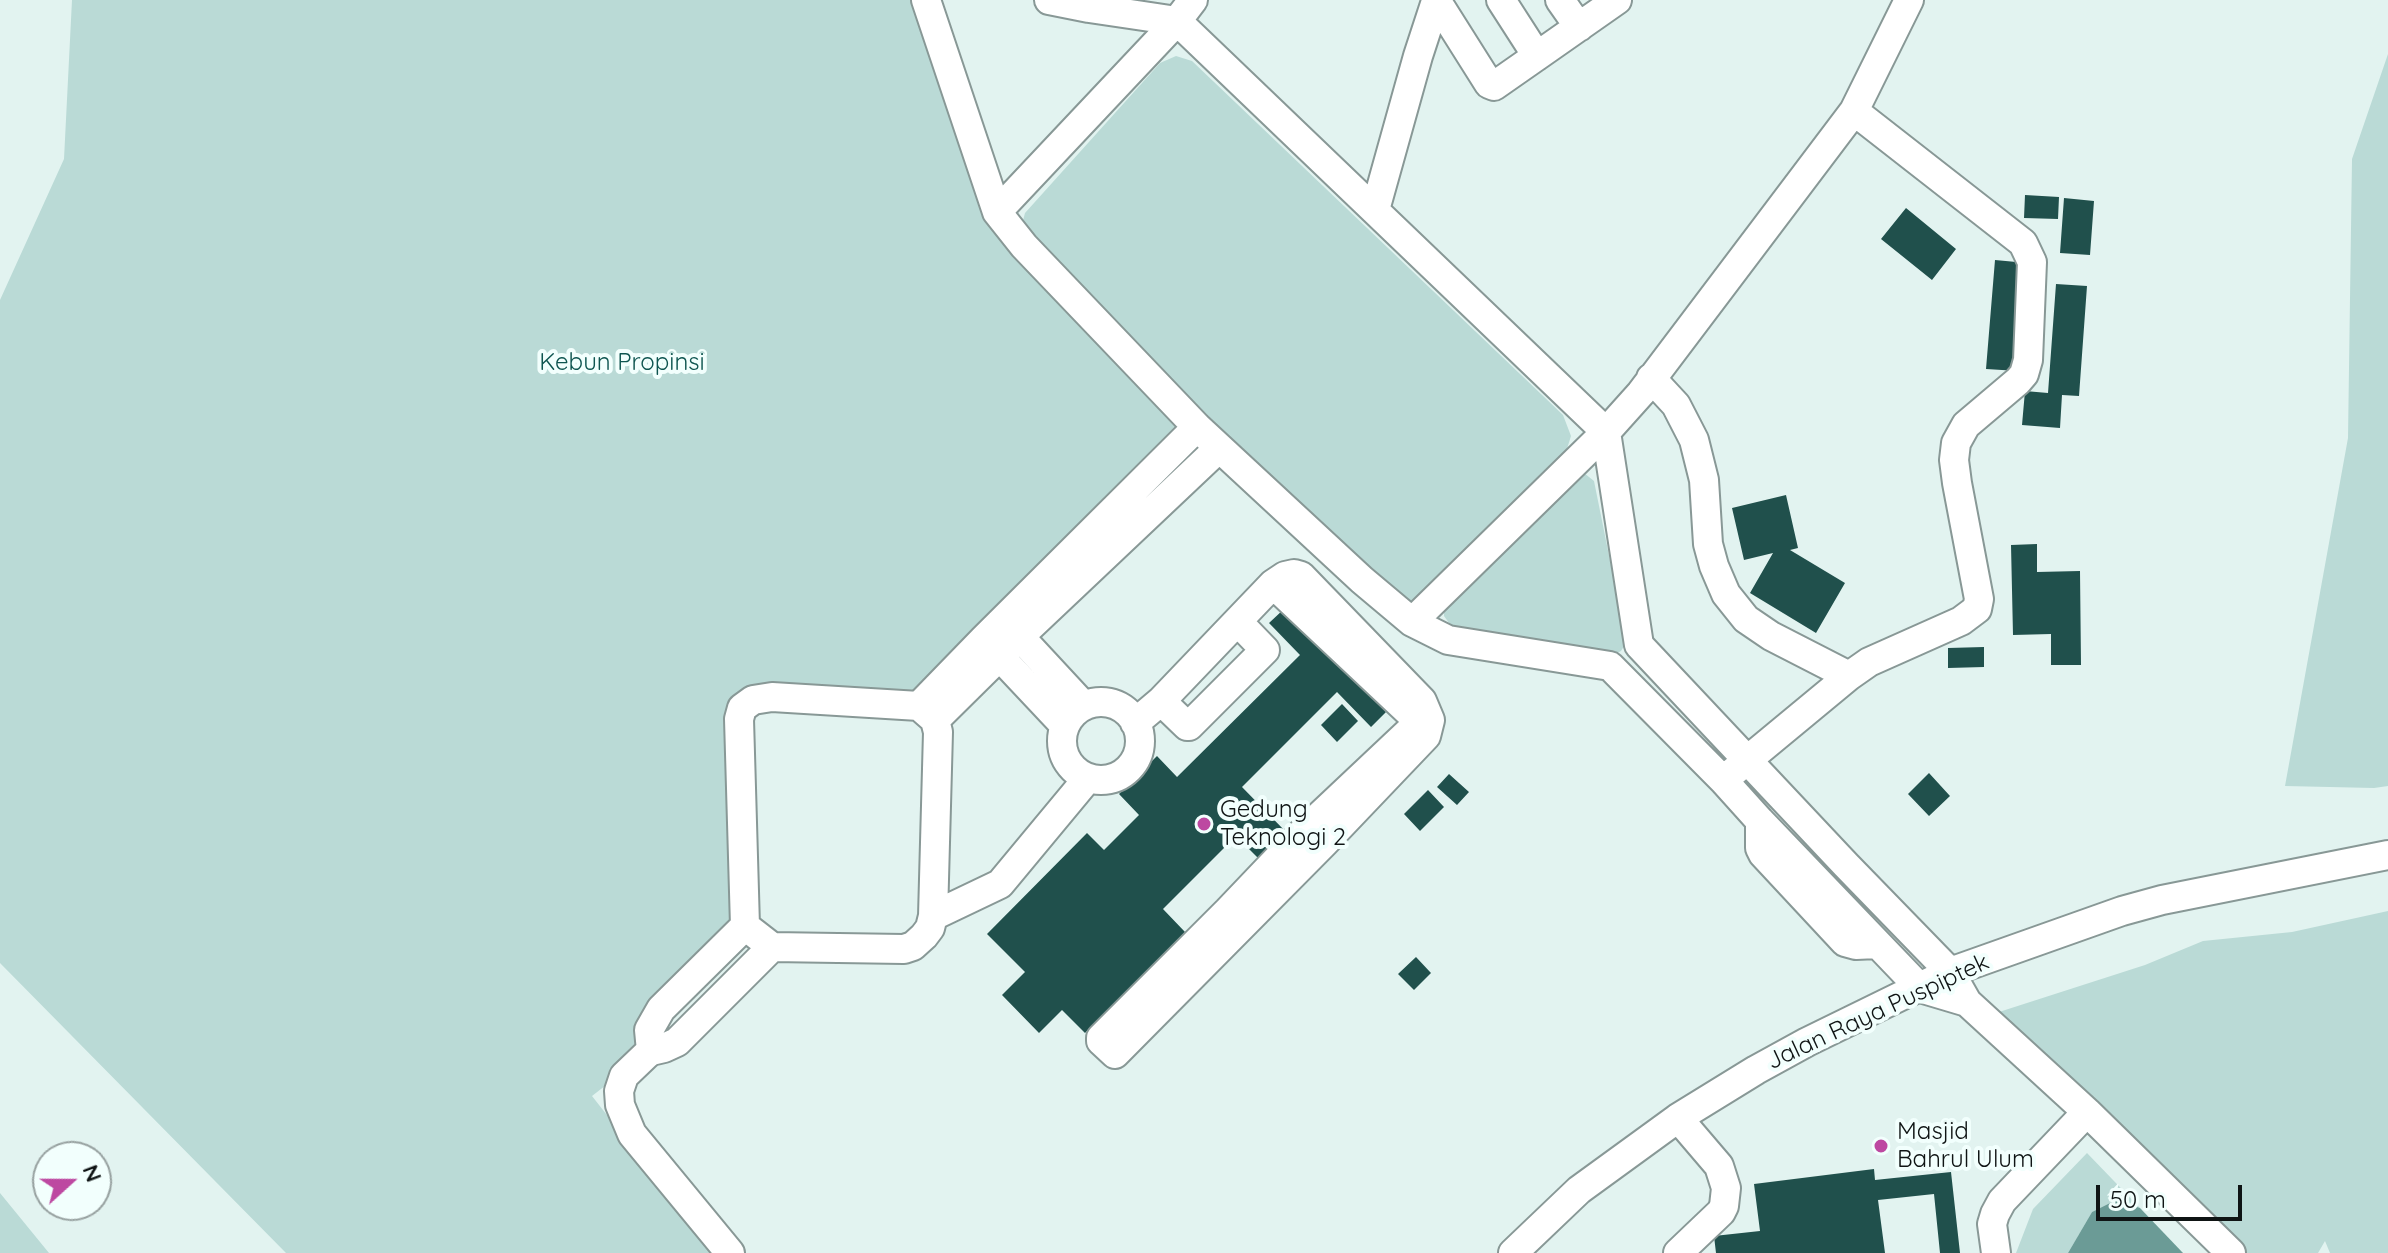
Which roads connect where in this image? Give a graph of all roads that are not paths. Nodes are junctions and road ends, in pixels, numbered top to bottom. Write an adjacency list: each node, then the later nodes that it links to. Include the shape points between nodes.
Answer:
1 (926, 0): 13 (street)
2 (1049, 0): 8 (street, via 1089,8)
3 (1436, 0): 10 (street, via 1489,84 1494,86); 12 (street)
4 (1501, 0): 10 (street)
5 (1560, 0): 9 (street)
6 (1617, 0): 9 (street)
7 (1909, 0): 11 (street)
8 (1185, 10): 12 (street); 13 (street)
9 (1579, 27): 10 (street)
10 (1537, 56)
11 (1854, 111): 14 (street); 23 (street, via 2019,238 2032,262 2024,374 1966,425 1954,449 1977,609)
12 (1375, 210): 16 (street)
13 (997, 212): 15 (street)
14 (1651, 378): 16 (street); 23 (street, via 1676,405 1694,440 1704,480 1708,544 1726,594 1746,619 1771,636)
15 (1197, 427): 17 (street); 20 (street)
16 (1606, 432): 19 (street); 21 (street)
17 (1219, 448): 19 (street); 20 (street)
18 (1238, 622): 24 (street); 24 (street, via 1265,650 1189,726); 38 (street, via 1273,584 1285,576 1301,576 1430,720 1426,736 1316,835)
19 (1412, 622): 22 (street, via 1448,640)
20 (1002, 637): 25 (street); 26 (street)
21 (1639, 645): 22 (street); 28 (street)
22 (1610, 666): 30 (street)
23 (1849, 676): 28 (street)
24 (1161, 701): 27 (street)
25 (927, 713): 32 (street, via 938,732); 33 (street, via 772,697 742,708)
26 (1074, 716): 27 (street, via 1096,702 1119,707); 29 (street, via 1062,737 1066,760)
27 (1135, 723): 29 (street, via 1140,745 1132,765 1114,778)
28 (1747, 759): 30 (street); 35 (street)
29 (1088, 778): 32 (street, via 1000,884)
30 (1724, 781): 36 (street, via 1760,821 1763,854 1845,942 1877,944)
31 (2388, 855): 35 (street, Jalan Raya Puspiptek, via 2162,900)
32 (933, 916): 34 (street, via 924,936 904,949)
33 (745, 926): 34 (street); 39 (street, via 661,1009 649,1030)
34 (772, 947): 39 (street, via 677,1042)
35 (1950, 972): 36 (street, Jalan Raya Puspiptek); 37 (street)
36 (1920, 988): 37 (street); 41 (street, Jalan Raya Puspiptek, via 1807,1042)
37 (1967, 1002): 40 (street)
38 (1142, 1012)
39 (651, 1051): 42 (street, via 624,1076 619,1091 625,1121)
40 (2087, 1112): 45 (street, via 2002,1201 1992,1224); 46 (street)
41 (1678, 1118): 43 (street, Jalan Raya Puspiptek, via 1579,1190); 44 (street, via 1719,1166 1726,1188 1721,1212)
42 (730, 1253)
43 (1513, 1253)
44 (1678, 1253)
45 (1996, 1253)
46 (2231, 1253)

